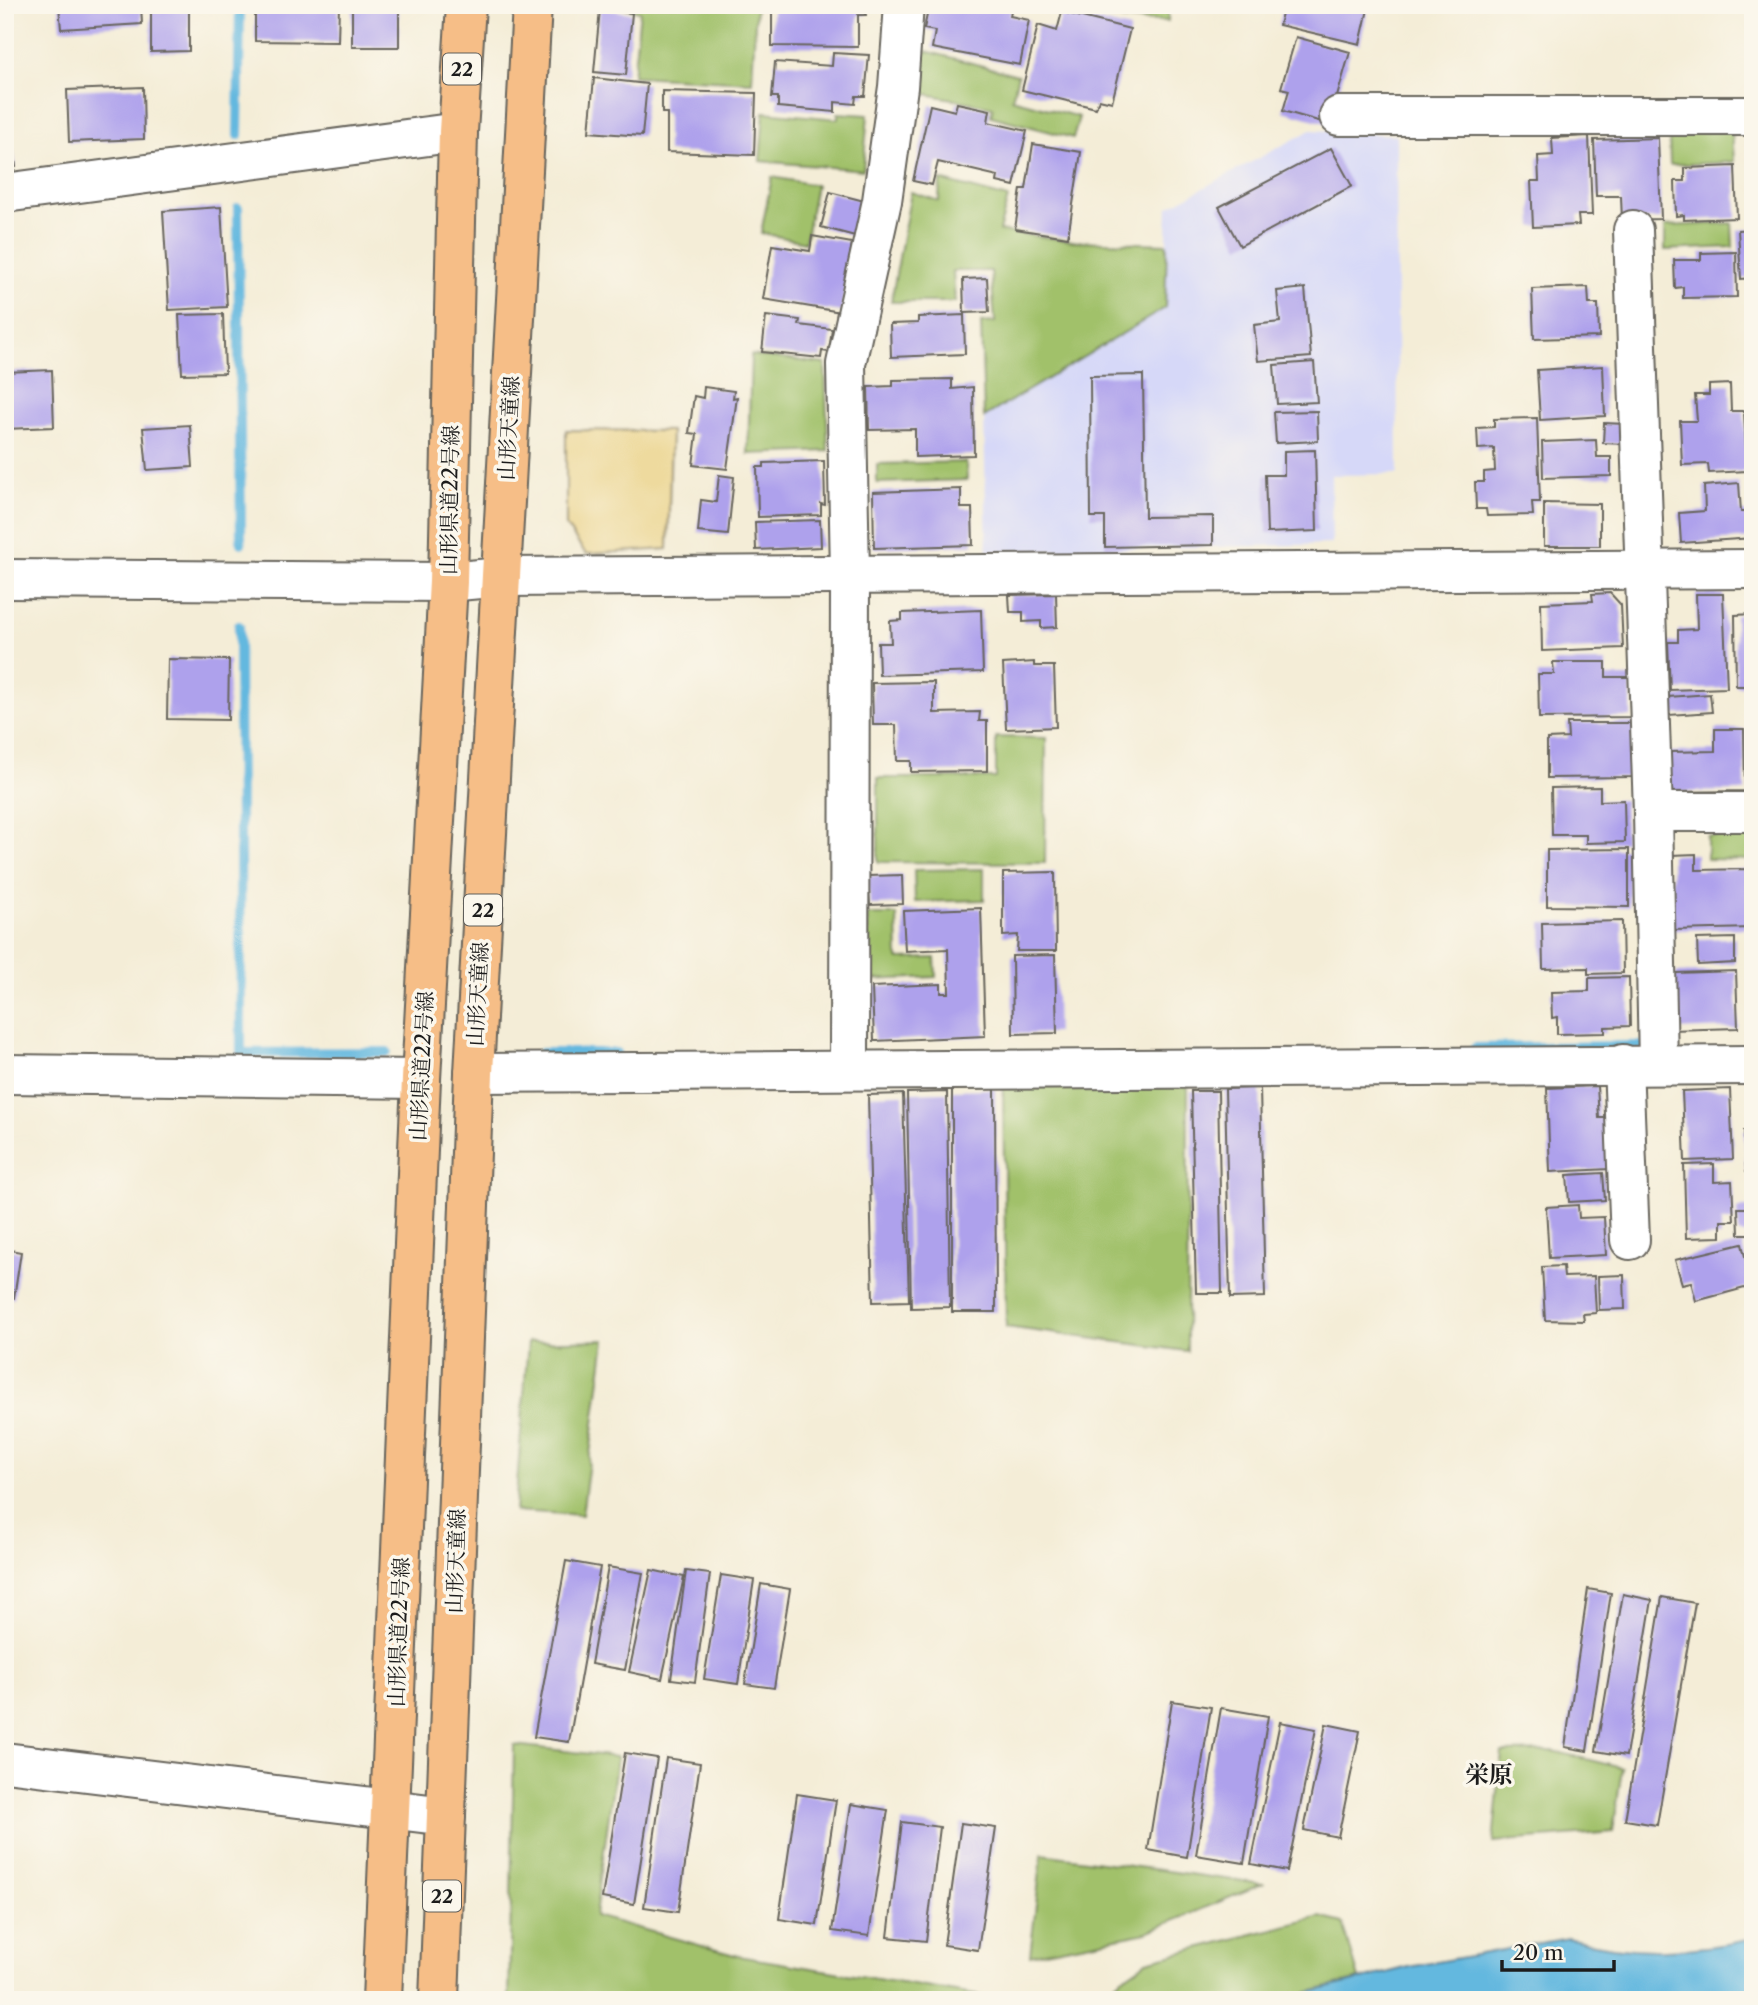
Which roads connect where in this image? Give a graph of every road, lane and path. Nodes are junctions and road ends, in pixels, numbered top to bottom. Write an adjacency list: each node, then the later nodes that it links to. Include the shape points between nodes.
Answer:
1 (466, 5): 6 (main road, 22)
2 (532, 5): 12 (main road, 山形天童線 / 22)
3 (904, 5): 11 (street, via 898,87 881,201 846,364)
4 (1339, 116): 5 (street)
5 (1753, 116)
6 (458, 132): 7 (street); 14 (main road, 山形県道22号線 / 22)
7 (5, 193)
8 (1633, 230): 9 (street)
9 (1645, 569): 10 (street); 11 (street); 16 (street)
10 (1753, 569)
11 (850, 574): 12 (street); 19 (street)
12 (501, 577): 14 (street); 20 (main road, 山形天童線 / 22)
13 (5, 579): 14 (street)
14 (448, 582): 22 (main road, 山形県道22号線 / 22)
15 (1753, 812): 16 (street)
16 (1653, 813): 17 (street)
17 (1641, 1064): 18 (street); 19 (street); 23 (street)
18 (1753, 1065)
19 (849, 1070): 20 (street)
20 (474, 1073): 26 (main road, 山形天童線 / 22)
21 (5, 1074): 22 (street)
22 (421, 1079): 25 (main road, 山形県道22号線 / 22)
23 (1630, 1240)
24 (5, 1762): 25 (street)
25 (391, 1811): 26 (street); 27 (main road, 山形県道22号線 / 22)
26 (446, 1816): 28 (main road, 22)
27 (382, 1983)
28 (439, 1987)

